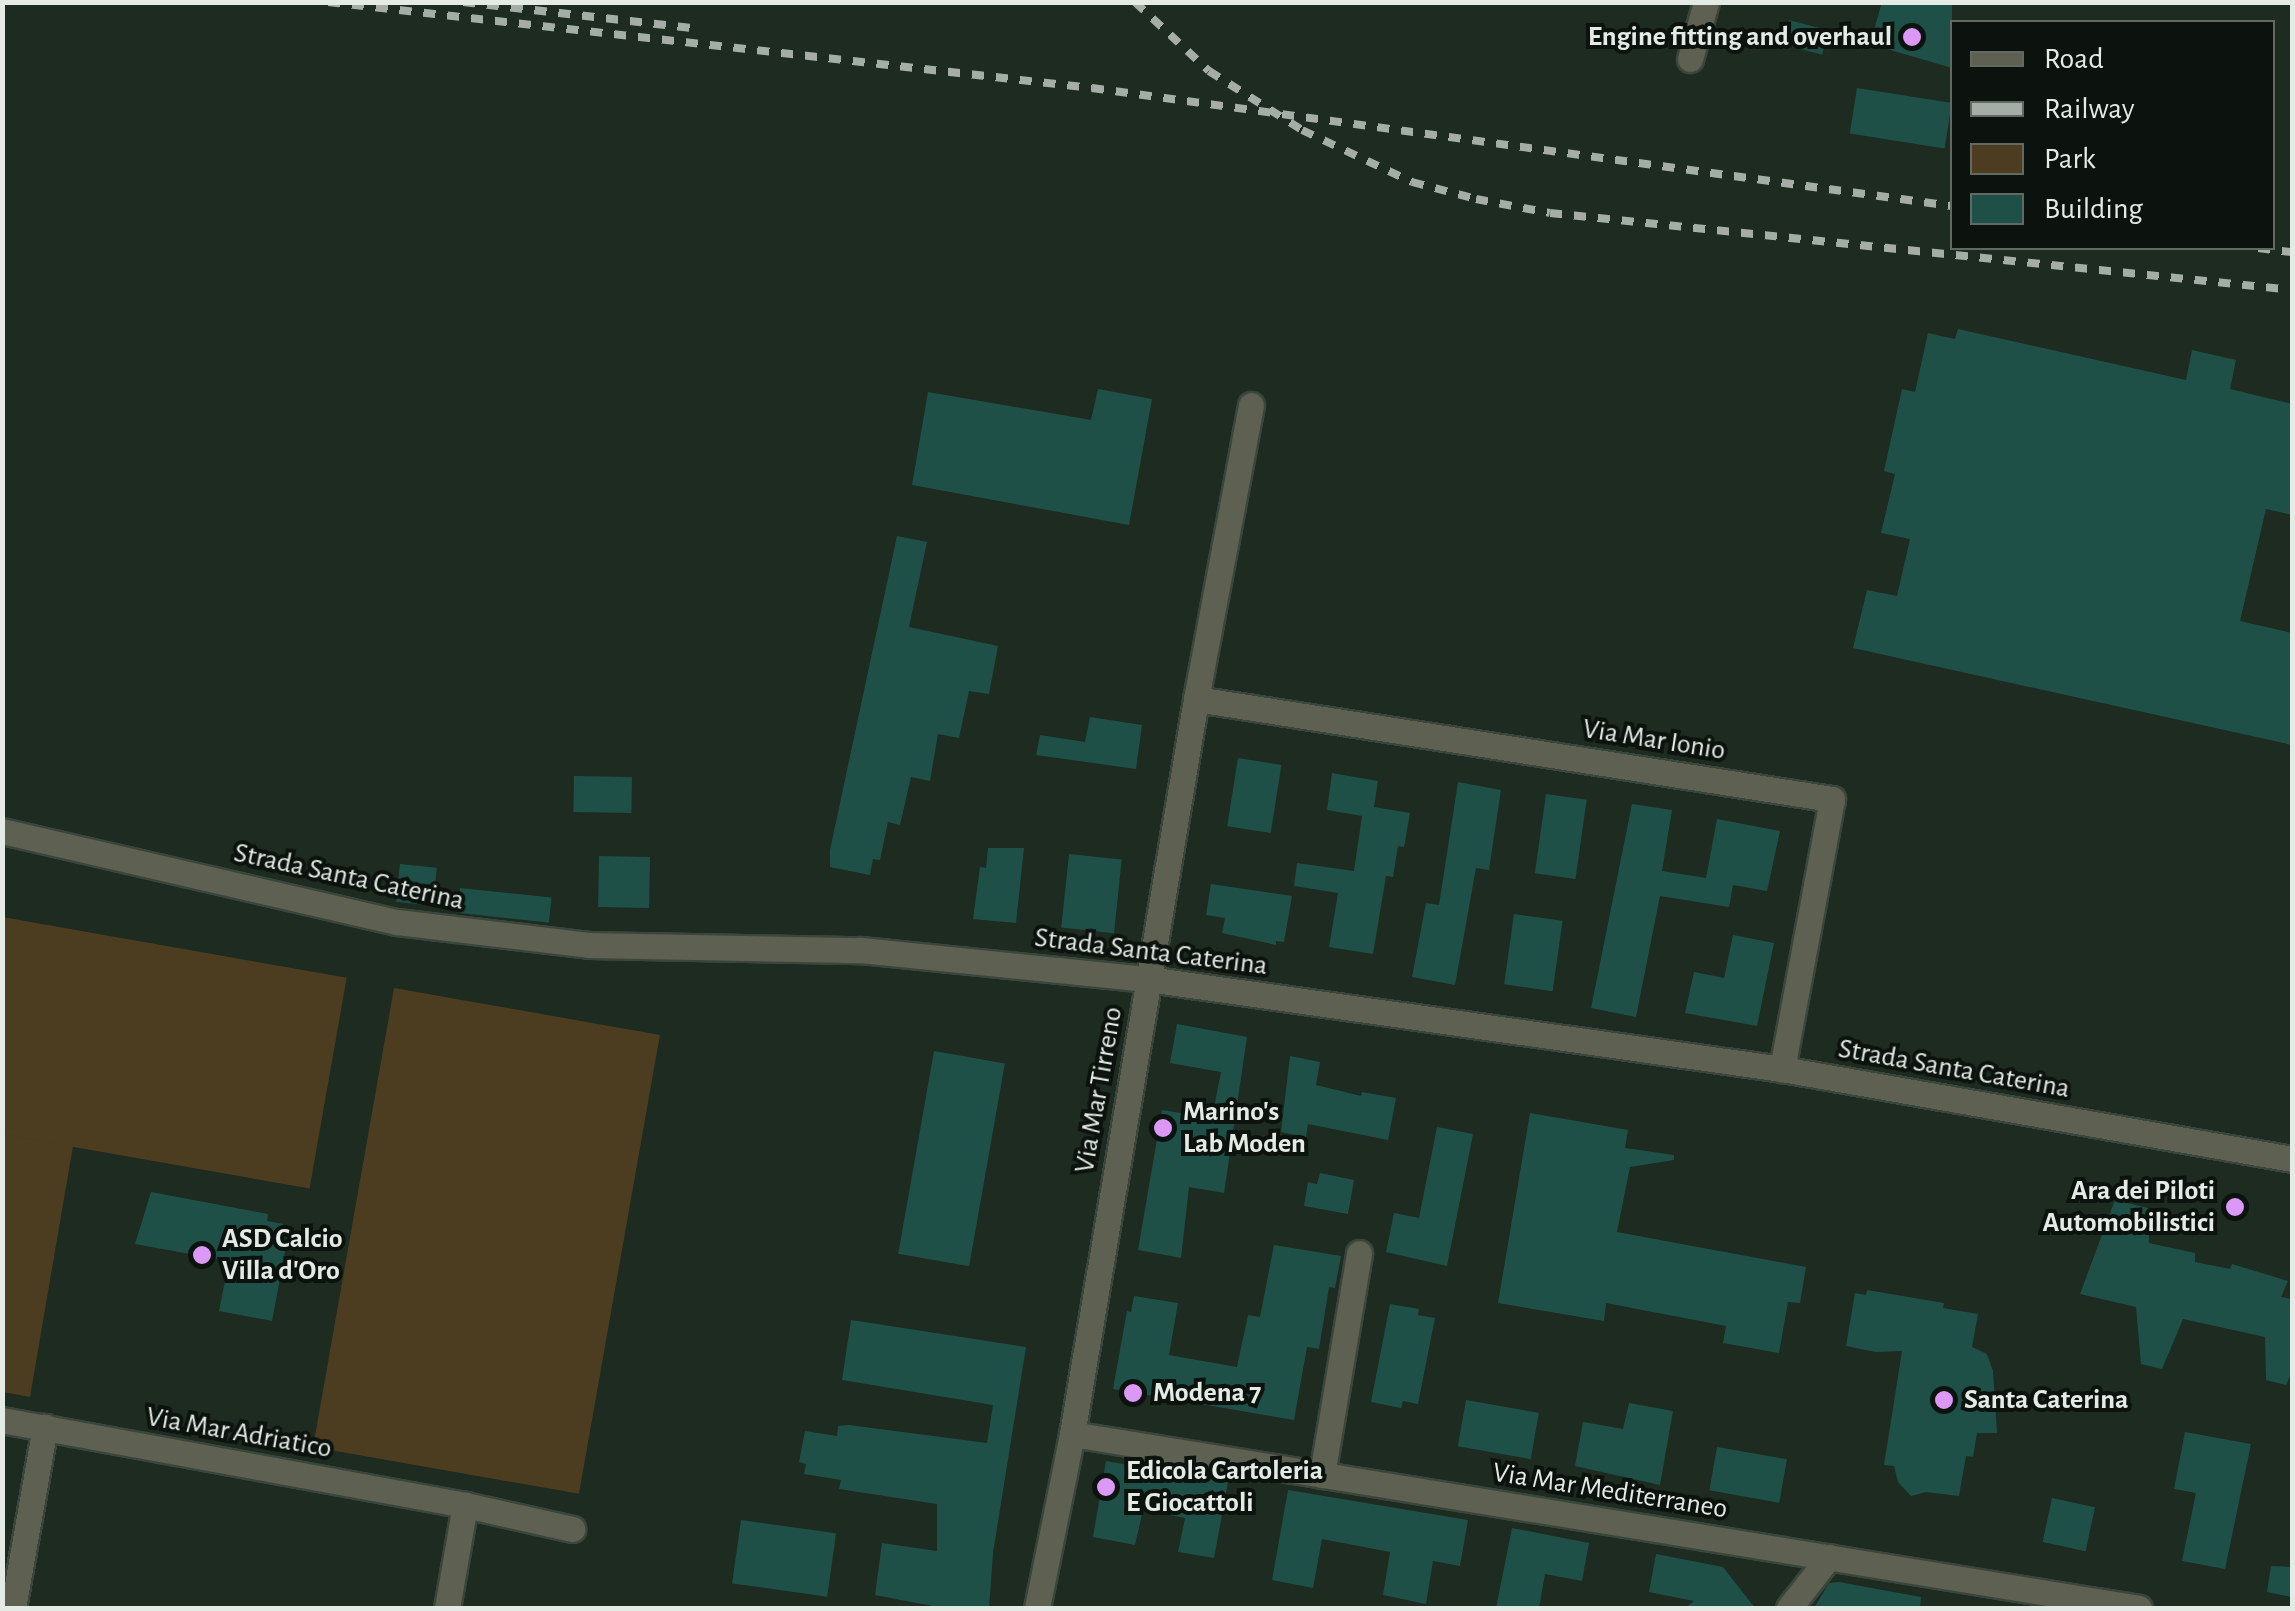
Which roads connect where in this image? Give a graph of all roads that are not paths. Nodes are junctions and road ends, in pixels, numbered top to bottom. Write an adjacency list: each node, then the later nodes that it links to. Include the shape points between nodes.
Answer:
1 (1706, 2): 2 (street)
2 (1690, 58)
3 (1251, 405): 4 (street, Via Mar Tirreno)
4 (1196, 699): 6 (street, Via Mar Tirreno); 7 (street, Via Mar Ionio, via 1832,798)
5 (2, 831): 6 (street, Strada Santa Caterina, via 397,922 482,934 589,945 861,950)
6 (1148, 979): 7 (street, Strada Santa Caterina); 12 (street, Via Mar Tirreno)
7 (1782, 1069): 8 (street, Strada Santa Caterina)
8 (2292, 1159)
9 (1359, 1253): 13 (street)
10 (2, 1420): 11 (street, Via Mar Adriatico)
11 (46, 1428): 14 (street, Via Mar Adriatico); 18 (street)
12 (1072, 1434): 13 (street, Via Mar Mediterraneo); 20 (street, Via Mar Tirreno)
13 (1322, 1475): 16 (street, Via Mar Mediterraneo)
14 (465, 1505): 15 (street, Via Mar Adriatico); 19 (street)
15 (572, 1529)
16 (1829, 1557): 17 (street, Via Mar Mediterraneo); 21 (street)
17 (2081, 1603): 22 (street, Via Mar Mediterraneo)
18 (13, 1608)
19 (447, 1608)
20 (1037, 1608)
21 (1789, 1608)
22 (2138, 1608)

